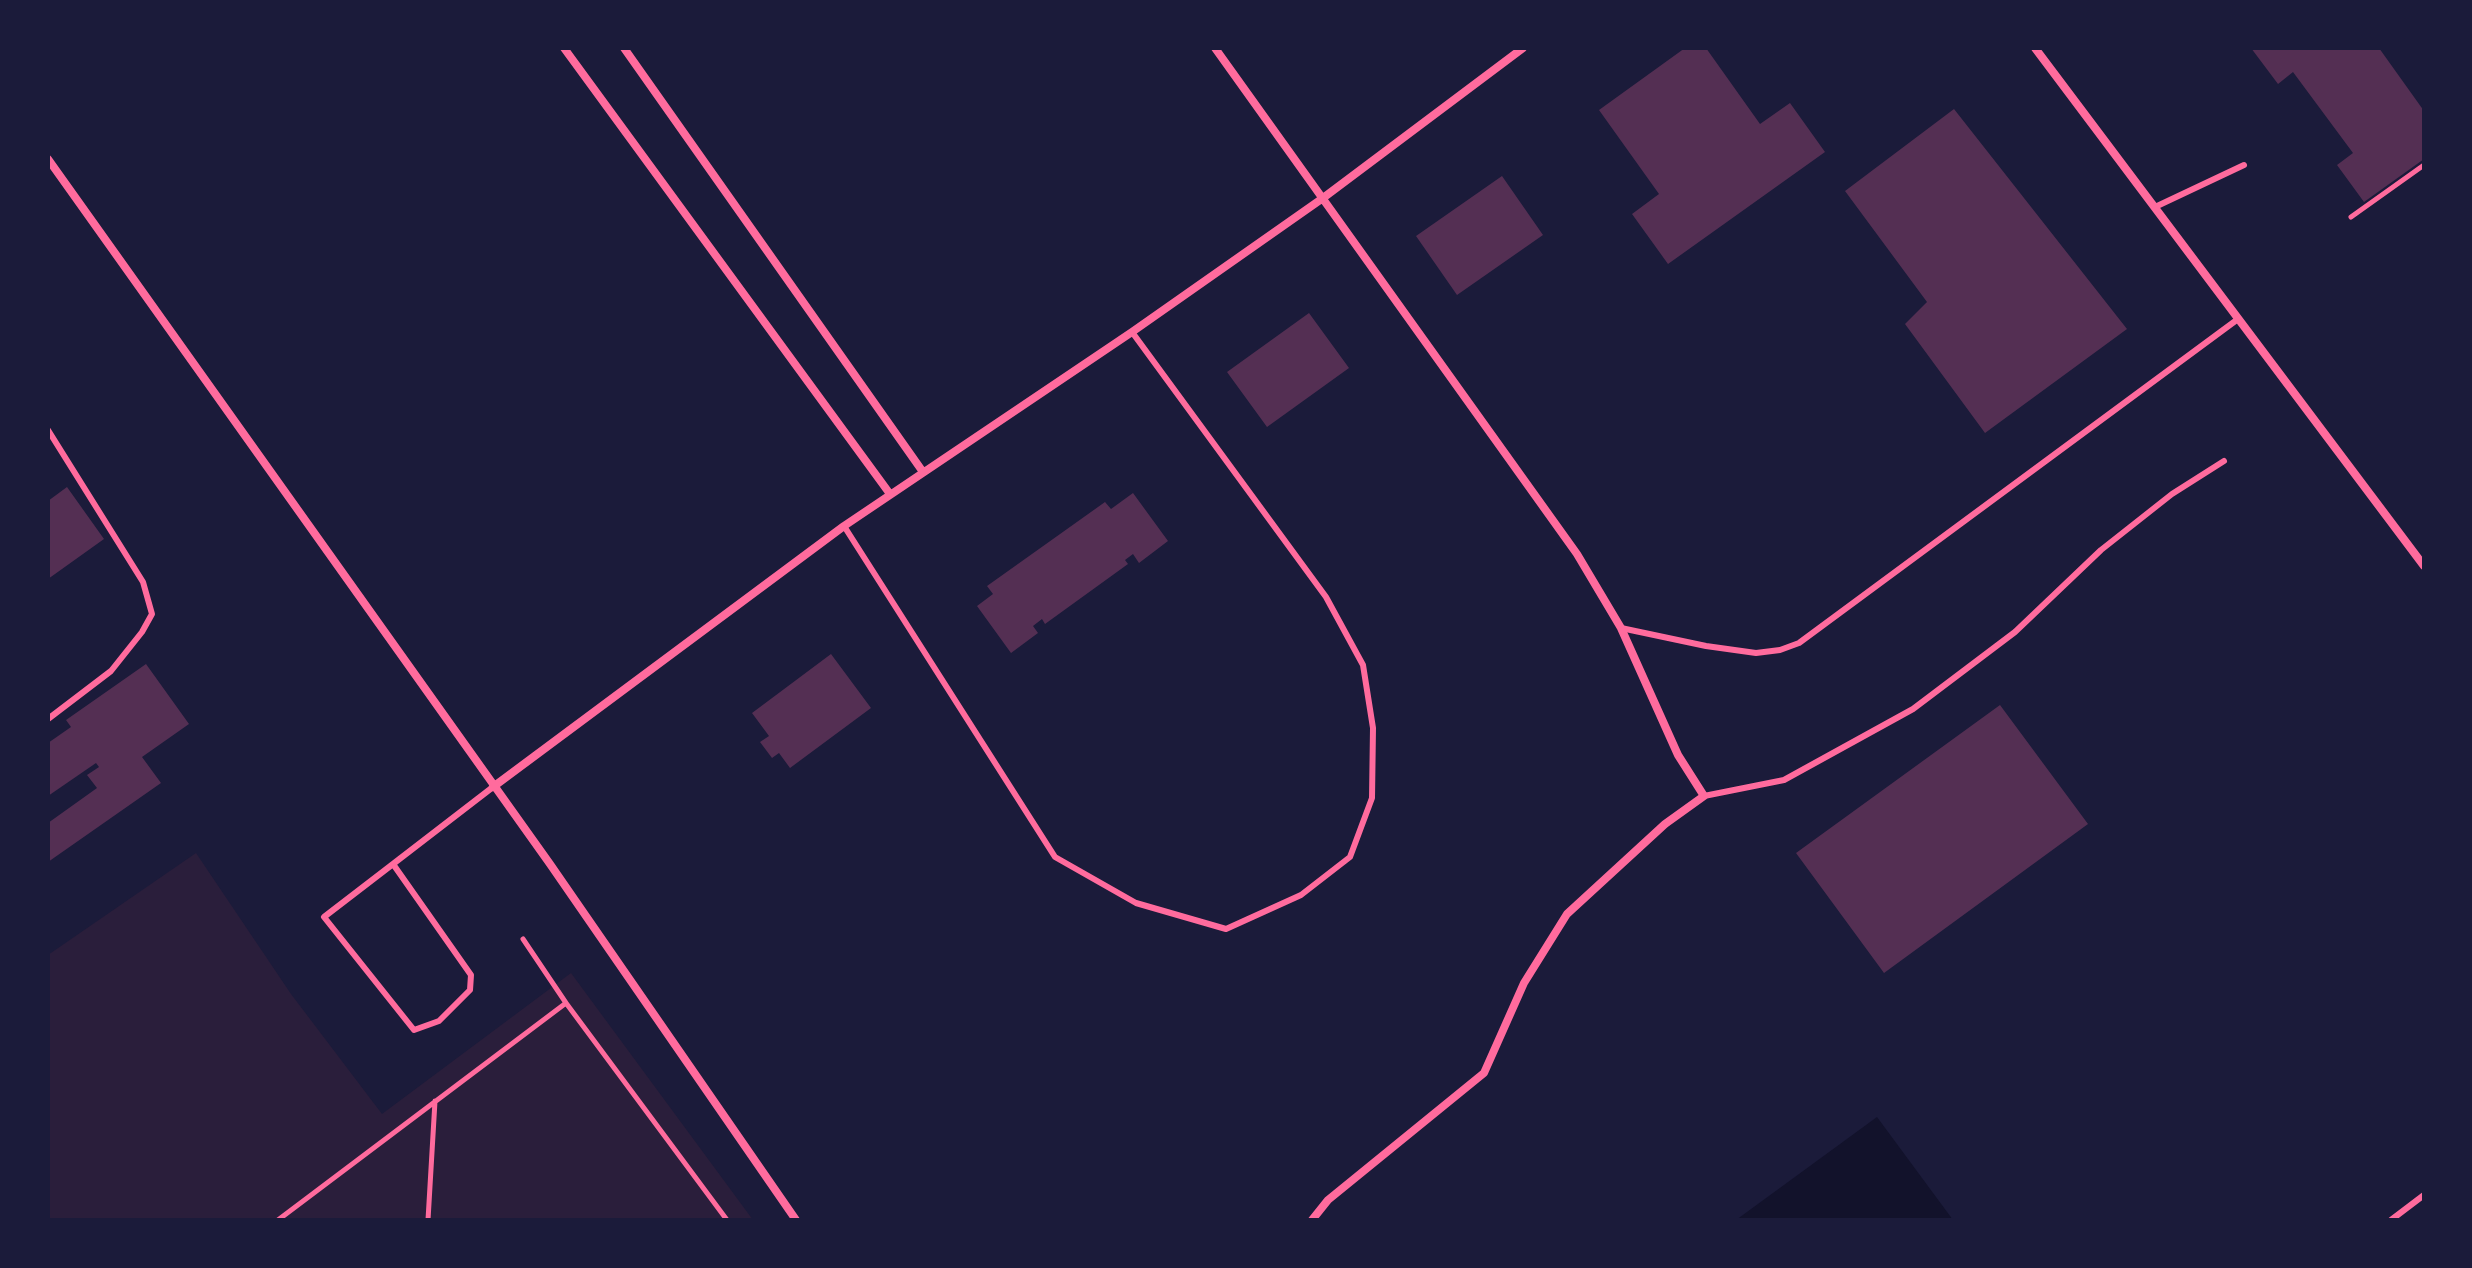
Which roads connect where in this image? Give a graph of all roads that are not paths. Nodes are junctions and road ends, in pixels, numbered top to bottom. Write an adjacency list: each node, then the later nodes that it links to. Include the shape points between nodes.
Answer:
1 (564, 48): 15 (street)
2 (624, 48): 14 (street)
3 (1215, 48): 8 (street)
4 (1523, 48): 8 (street)
5 (2035, 48): 9 (street)
6 (48, 159): 20 (street)
7 (2244, 165): 9 (lane)
8 (1323, 198): 11 (street); 18 (street, via 1577,554)
9 (2155, 207): 10 (street)
10 (2238, 319): 17 (street); 18 (lane, via 1799,643 1756,653)
11 (1132, 332): 14 (street); 16 (lane, via 1326,597 1363,665 1373,728 1372,798 1350,857 1301,895 1226,929 1136,903 1055,857)
12 (48, 430): 19 (lane, via 143,582 152,614 111,671)
13 (2224, 461): 21 (lane, via 2101,550 2015,632 1913,709 1784,780)
14 (923, 472): 15 (street)
15 (890, 494): 16 (street)
16 (844, 526): 20 (street)
17 (2424, 566)
18 (1621, 628): 21 (street, via 1678,755)
19 (48, 719)
20 (493, 787): 22 (lane); 24 (street)
21 (1704, 796): 25 (street, via 1665,824 1567,914 1524,983 1484,1073 1328,1200)
22 (393, 864): 22 (lane, via 324,917 414,1030 439,1021 470,990 471,975)
23 (2424, 1195): 26 (lane)
24 (796, 1220)
25 (1312, 1220)
26 (2391, 1220)

